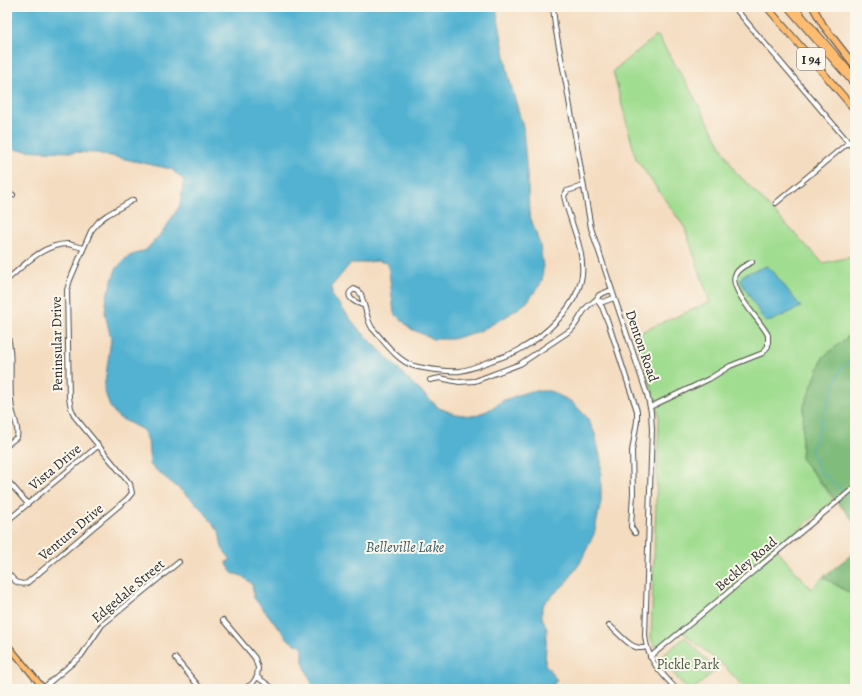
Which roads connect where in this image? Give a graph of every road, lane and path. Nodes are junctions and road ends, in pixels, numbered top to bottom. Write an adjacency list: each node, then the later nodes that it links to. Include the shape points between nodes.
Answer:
1 (548, 7): 2 (street)
2 (553, 7): 16 (street, Denton Road)
3 (734, 7): 14 (street)
4 (767, 7): 13 (highway, I 94)
5 (788, 7): 12 (highway, I 94)
6 (794, 7): 11 (highway, I 94)
7 (813, 7): 10 (highway, via 823,25)
8 (853, 7): 9 (street)
9 (855, 15)
10 (855, 66)
11 (855, 78)
12 (855, 85)
13 (855, 110)
14 (849, 142): 15 (street); 20 (street)
15 (855, 150)
16 (583, 186): 24 (street, Denton Road, via 593,235); 27 (street, via 567,192 564,196 582,260 582,275 578,288 572,302 555,323 520,349 459,371 414,366 398,356 372,328)
17 (7, 192): 18 (street)
18 (14, 195)
19 (133, 200): 21 (street, Peninsular Drive, via 99,221)
20 (776, 203)
21 (83, 248): 23 (street, via 69,244 45,250); 32 (street, Peninsular Drive, via 67,290 69,398 75,417)
22 (752, 262): 30 (street, via 738,270 734,281 738,293 768,335 766,350)
23 (7, 280)
24 (611, 290): 25 (street, Denton Road); 26 (street, via 599,295)
25 (614, 298): 26 (street, via 603,302); 30 (street, Denton Road)
26 (597, 300): 29 (street, via 587,306 571,330 520,364 475,381 459,382 440,378); 38 (street, via 609,325 637,411 632,451 631,527)
27 (363, 305)
28 (7, 333): 31 (street, via 10,346 11,402 18,432 17,437)
29 (430, 380)
30 (650, 407): 44 (street, Denton Road, via 652,430 644,625)
31 (7, 445)
32 (98, 446): 35 (street, Peninsular Drive, via 130,484); 36 (street, Vista Drive)
33 (7, 480): 36 (street)
34 (855, 487): 45 (street, Beckley Road)
35 (132, 493): 40 (street, Ventura Drive, via 27,582 21,584)
36 (28, 504): 37 (street, Vista Drive)
37 (7, 521)
38 (635, 533)
39 (178, 562): 48 (street, Edgedale Street, via 102,625 81,656)
40 (7, 572)
41 (223, 620): 47 (street, via 255,658)
42 (609, 625): 44 (street, via 635,647)
43 (7, 644): 48 (main road)
44 (646, 647): 45 (street, Denton Road)
45 (650, 657): 52 (street, Denton Road)
46 (175, 658): 49 (street)
47 (257, 677): 50 (street, via 252,684); 51 (street)
48 (44, 688)
49 (201, 689)
50 (243, 689)
51 (274, 689)
52 (676, 689)

